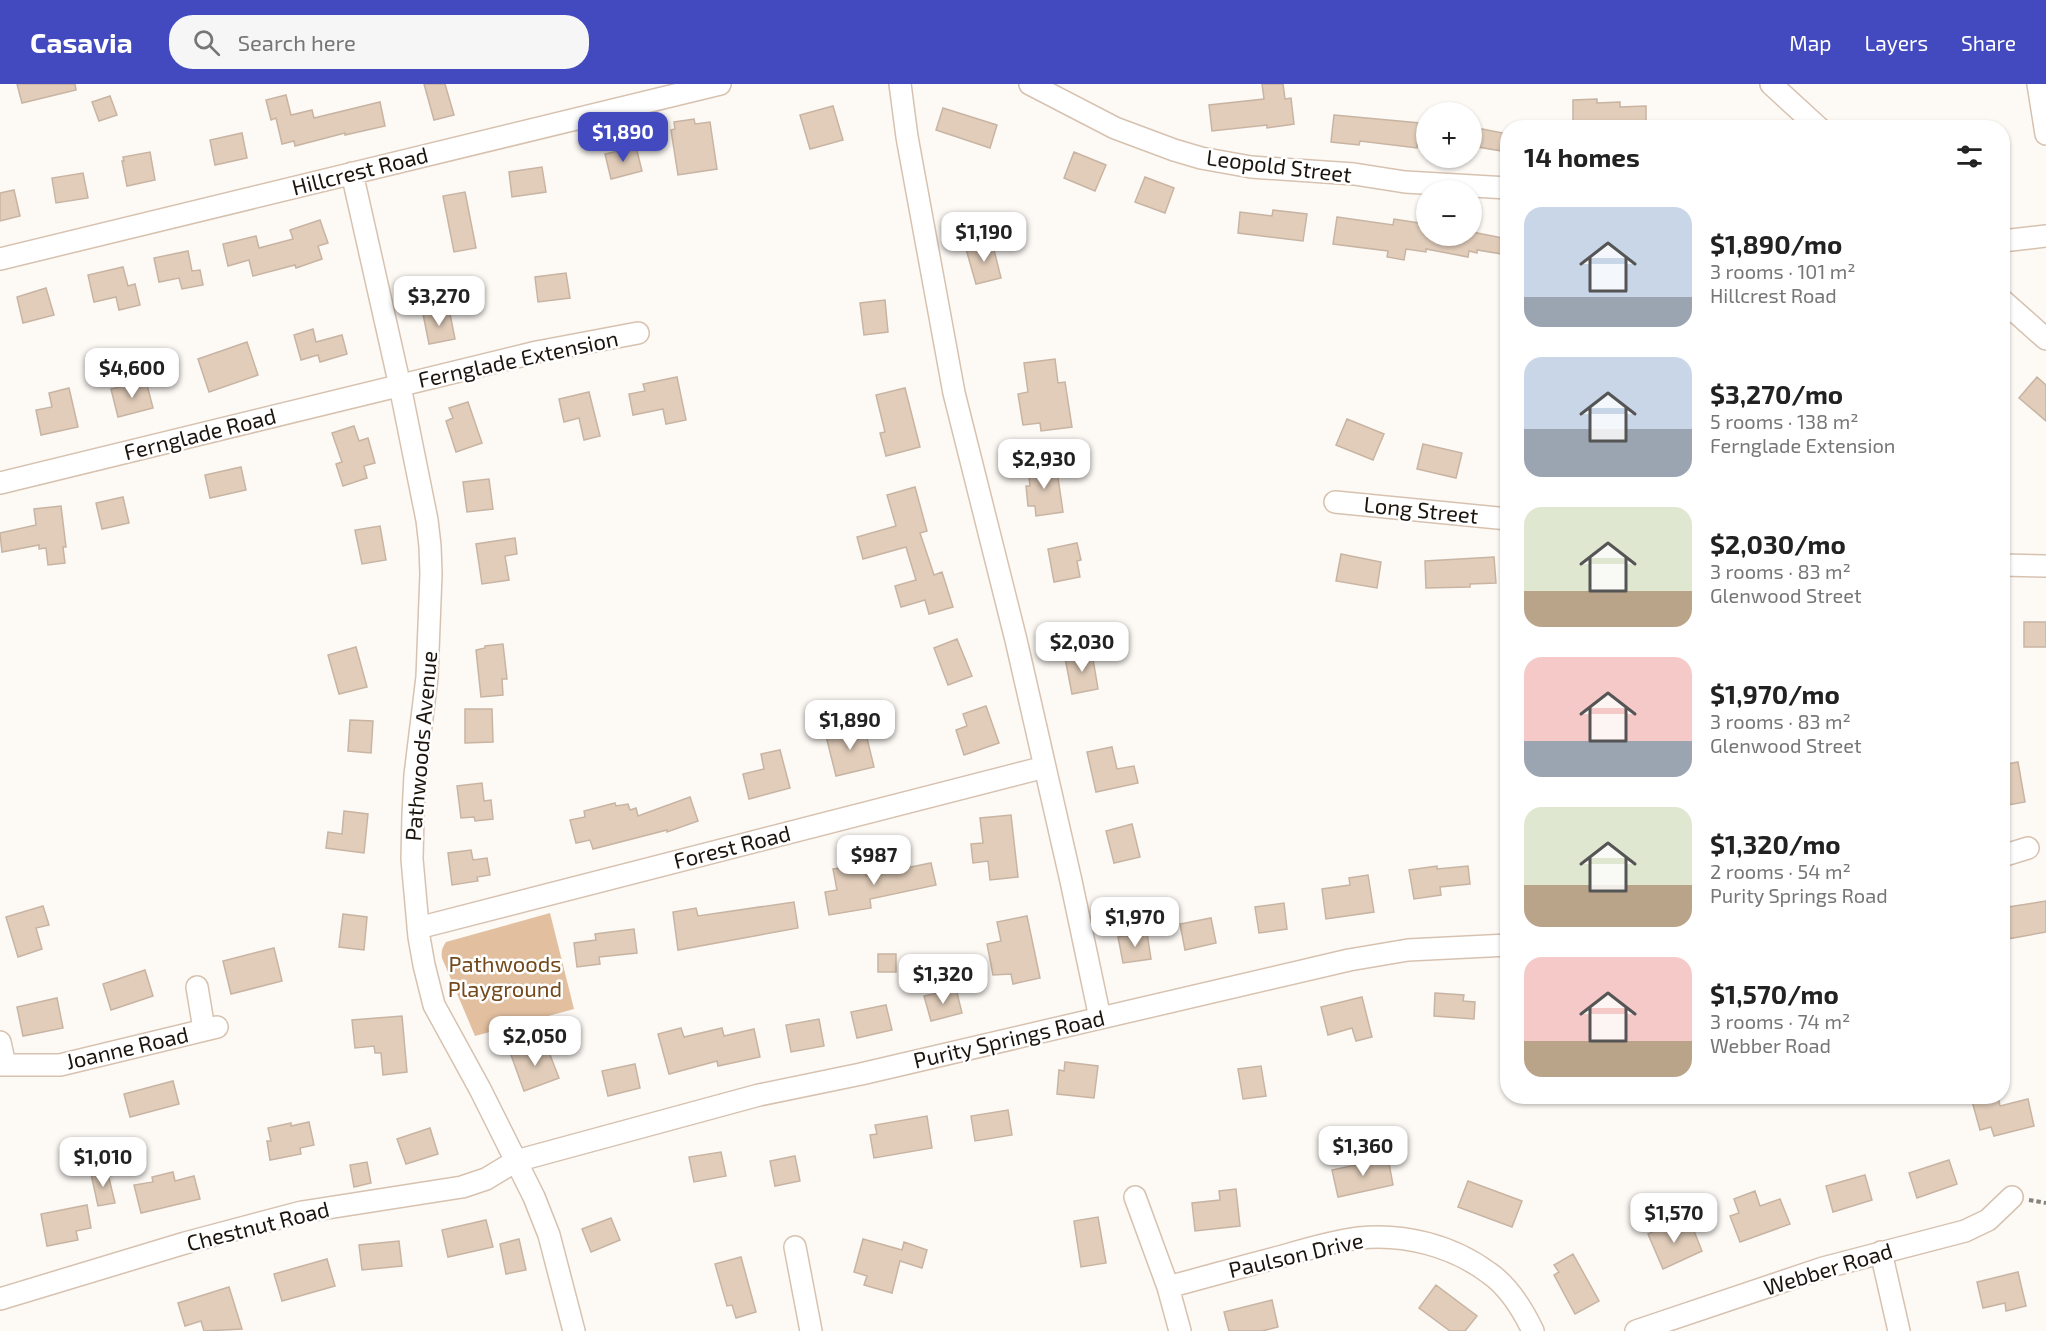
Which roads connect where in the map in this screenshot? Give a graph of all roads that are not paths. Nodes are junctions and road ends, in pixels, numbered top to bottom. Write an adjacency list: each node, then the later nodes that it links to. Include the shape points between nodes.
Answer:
1 (720, 84): 8 (street, Hillcrest Road)
2 (900, 84): 22 (street, via 954,393)
3 (1030, 84): 9 (street, Leopold Street, via 1115,128 1201,158 1251,167)
4 (1771, 84): 6 (street)
5 (2038, 84): 7 (street)
6 (1810, 120)
7 (2046, 134)
8 (352, 173): 12 (street, Hillcrest Road); 16 (street, Pathwoods Avenue)
9 (1500, 188)
10 (2046, 236): 11 (street)
11 (2010, 240)
12 (0, 259)
13 (2010, 307): 15 (street)
14 (638, 333): 16 (street, Fernglade Extension, via 558,347)
15 (2046, 339)
16 (400, 386): 17 (street, Fernglade Road); 25 (street, Pathwoods Avenue, via 427,520 431,574 427,677 413,815)
17 (0, 483)
18 (1335, 502): 19 (street, Long Street)
19 (1500, 518)
20 (2010, 565): 21 (street)
21 (2046, 566)
22 (1045, 767): 25 (street, Forest Road); 28 (street)
23 (2028, 848): 24 (street)
24 (2010, 854)
25 (418, 928): 31 (street, Pathwoods Avenue, via 434,1005)
26 (1500, 945): 28 (street, Purity Springs Road, via 1444,946 1379,954)
27 (197, 987): 30 (street, Joanne Road, via 211,1028 60,1065)
28 (1100, 1018): 31 (street, Purity Springs Road, via 759,1095)
29 (0, 1042): 30 (street)
30 (0, 1064)
31 (516, 1161): 37 (street, Chestnut Road, via 486,1179 462,1187 291,1215); 38 (street, Pathwoods Avenue, via 549,1235)
32 (1135, 1197): 36 (street)
33 (2012, 1197): 35 (street, Webber Road, via 1988,1220 1965,1232)
34 (795, 1247): 39 (street)
35 (1881, 1252): 42 (street, Webber Road); 43 (street)
36 (1168, 1287): 40 (street); 41 (street, Paulson Drive, via 1347,1240 1395,1237 1461,1255 1491,1274 1518,1304)
37 (0, 1299)
38 (574, 1331)
39 (811, 1331)
40 (1180, 1331)
41 (1533, 1331)
42 (1636, 1331)
43 (1899, 1331)

